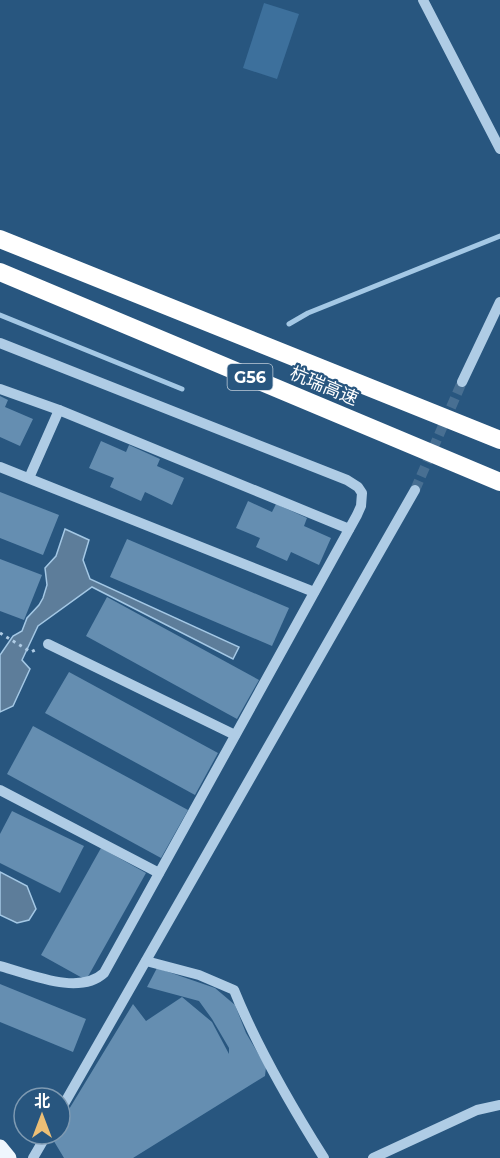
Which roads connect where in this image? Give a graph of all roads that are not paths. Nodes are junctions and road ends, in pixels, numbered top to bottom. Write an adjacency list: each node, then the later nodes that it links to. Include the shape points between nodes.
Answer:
1 (423, 0): 2 (street)
2 (500, 149)
3 (0, 239): 10 (highway, 杭瑞高速 / G56)
4 (0, 272): 13 (highway, 杭瑞高速 / G56)
5 (500, 302): 7 (street)
6 (0, 343): 15 (street, via 347,480 362,493 361,506)
7 (462, 382)
8 (0, 389): 9 (street)
9 (59, 410): 12 (street); 15 (street)
10 (500, 440)
11 (0, 467): 12 (street)
12 (29, 478): 16 (street)
13 (500, 482)
14 (415, 490): 21 (street)
15 (349, 529): 16 (street)
16 (314, 592): 18 (street)
17 (48, 644): 18 (street)
18 (235, 735): 20 (street)
19 (0, 790): 20 (street)
20 (159, 873): 22 (street, via 98,979 66,984)
21 (146, 961): 23 (street); 27 (street, via 199,975 234,990 293,1110)
22 (0, 966)
23 (72, 1090)
24 (500, 1105): 28 (street, via 477,1110)
25 (0, 1147): 26 (main road)
26 (9, 1158)
27 (324, 1158)
28 (373, 1158)

